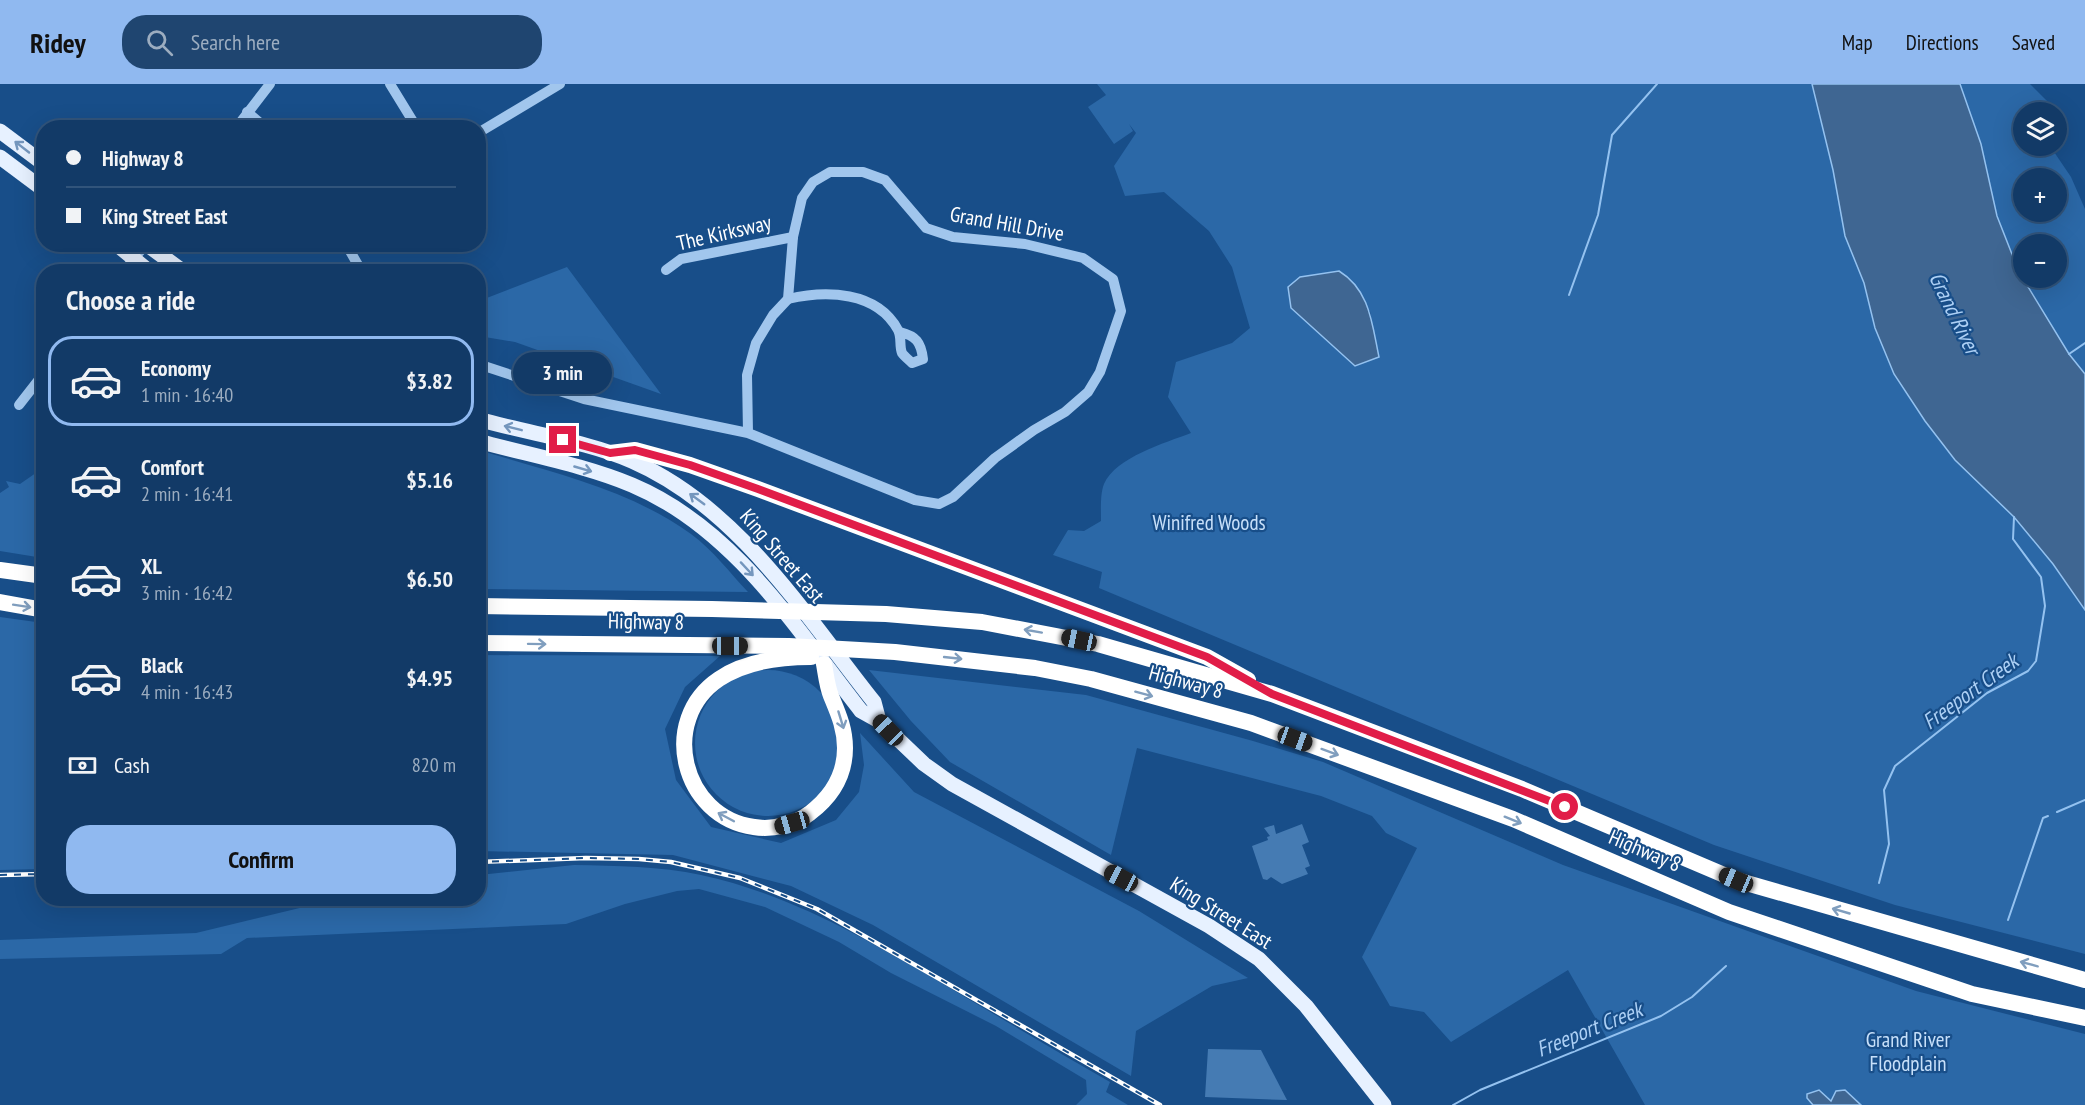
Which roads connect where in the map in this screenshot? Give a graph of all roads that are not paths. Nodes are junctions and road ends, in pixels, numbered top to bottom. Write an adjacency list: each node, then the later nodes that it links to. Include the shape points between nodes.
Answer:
1 (270, 84): 4 (street)
2 (390, 84): 7 (street)
3 (560, 84): 8 (street)
4 (247, 112): 5 (street); 6 (street)
5 (242, 120)
6 (257, 120)
7 (412, 120)
8 (486, 129)
9 (0, 131): 11 (main road, one-way to 9)
10 (0, 157): 12 (main road)
11 (36, 158)
12 (36, 184)
13 (793, 237): 21 (street, The Kirksway, via 681,259); 22 (street, Grand Hill Drive); 28 (street, Grand Hill Drive, via 801,198 813,182 831,172 863,172 885,180 926,228 953,237 1025,244 1083,258 1113,279 1121,311 1100,372 1088,392 1065,412 994,458 953,497 939,504 915,500)
14 (126, 252): 17 (main road)
15 (140, 252): 17 (street)
16 (157, 252): 20 (main road)
17 (134, 259): 18 (street); 19 (main road)
18 (130, 264)
19 (140, 264)
20 (173, 264)
21 (666, 270)
22 (788, 299): 23 (street, via 811,293 841,294 888,314); 28 (street, via 772,315 756,344 747,375)
23 (900, 332)
24 (486, 367): 28 (street, Grand Hill Drive, via 584,399)
25 (36, 383): 26 (street)
26 (19, 405)
27 (486, 421): 30 (main road, King Street East, one-way to 27)
28 (748, 433)
29 (486, 443): 38 (main road, King Street East, one-way to 38, via 592,472 661,499 725,546 758,580)
30 (610, 453): 39 (highway, via 635,450 758,489 1207,657); 40 (main road, King Street East, one-way to 30, via 874,702 775,577 720,516 657,473)
31 (0, 570): 32 (highway)
32 (36, 575)
33 (0, 602): 35 (highway, one-way to 35)
34 (486, 606): 39 (highway, Highway 8, one-way to 34, via 1098,644 982,622 886,614)
35 (36, 609)
36 (486, 643): 37 (highway, Highway 8, one-way to 37, via 789,646)
37 (895, 652): 38 (highway, one-way to 37, via 830,694 844,729 844,762 827,799 807,816 779,827 747,826 720,815 691,781 685,765 683,734 696,701 719,679 776,659 873,658); 42 (highway, Highway 8, one-way to 42, via 1090,679 1251,723 1513,819 1729,912 1972,994)
38 (824, 664): 40 (main road, King Street East, via 861,711)
39 (1272, 694): 41 (highway, Highway 8, one-way to 39, via 1736,880 1522,789)
40 (879, 721): 43 (main road, King Street East, via 924,764 952,784 1209,926 1259,959 1306,1006)
41 (2085, 980)
42 (2085, 1018)
43 (1384, 1105)

